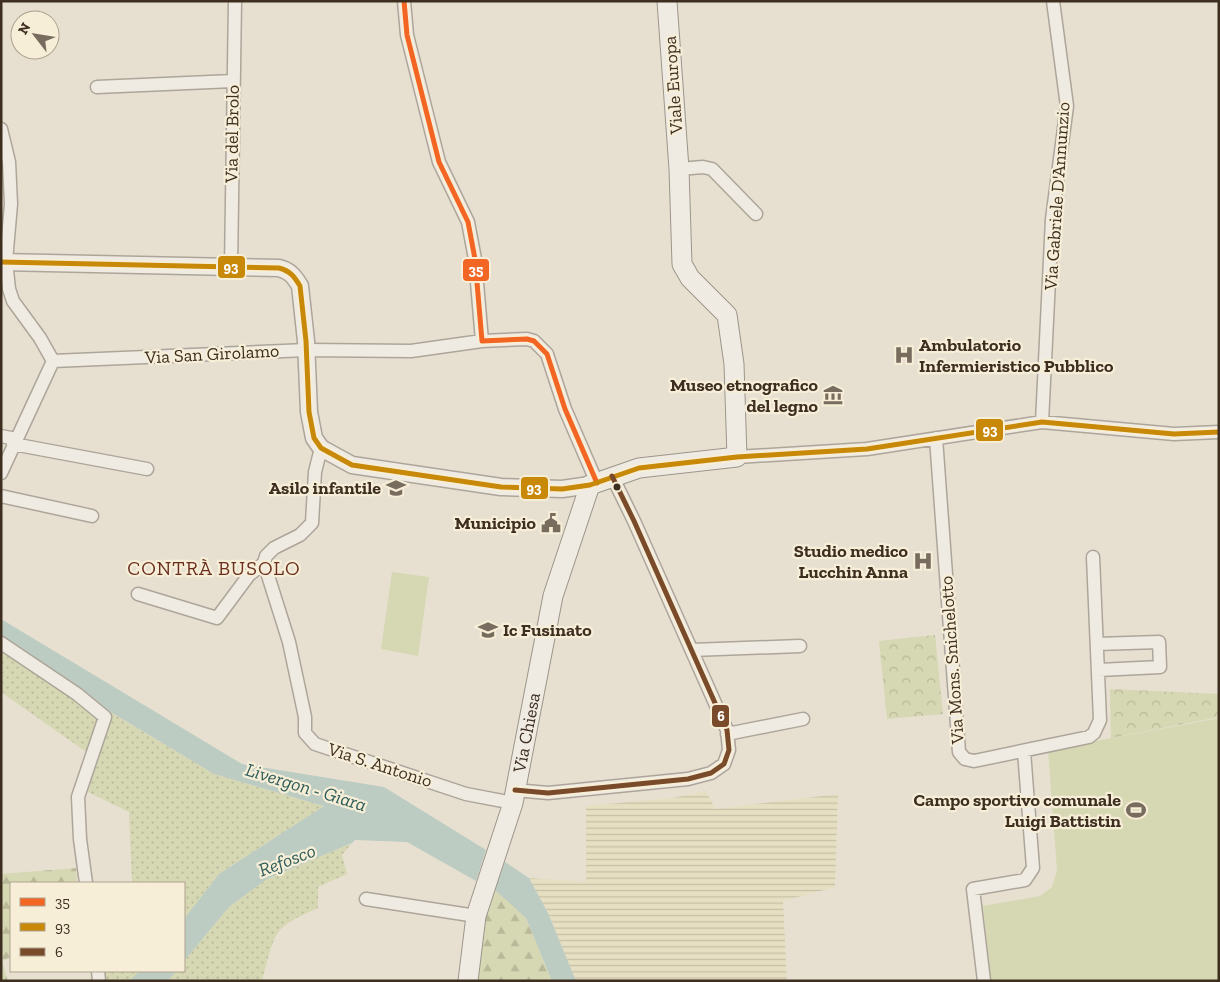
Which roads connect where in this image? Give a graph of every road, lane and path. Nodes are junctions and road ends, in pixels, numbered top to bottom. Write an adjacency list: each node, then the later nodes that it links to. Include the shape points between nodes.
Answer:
1 (235, 1): 5 (street, Via del Brolo)
2 (404, 1): 12 (street, via 407,35 438,162 468,222 475,259)
3 (667, 1): 8 (main road, Viale Europa)
4 (1053, 1): 15 (street, Via Gabriele D'Annunzio, via 1067,106 1052,219)
5 (233, 81): 6 (street); 11 (street, Via del Brolo)
6 (97, 87)
7 (1, 129): 10 (street, via 9,162 11,204)
8 (679, 170): 9 (street, via 703,167 712,170); 21 (main road, Viale Europa, via 682,264 690,278 727,315 734,364)
9 (756, 214)
10 (4, 262): 11 (street); 14 (street, via 13,301)
11 (231, 267): 13 (street, via 278,268 296,278 300,286)
12 (482, 341): 13 (street, Via San Girolamo, via 411,351); 24 (street, Via San Girolamo, via 527,339 547,354 565,409)
13 (307, 350): 14 (street, Via San Girolamo); 20 (street, via 309,412 314,438)
14 (53, 361): 19 (street)
15 (1042, 422): 16 (street, via 1174,434); 18 (street)
16 (1219, 432)
17 (1, 436): 19 (street)
18 (936, 438): 21 (street, via 868,449); 37 (street, Via Mons. Snichelotto, via 959,752 965,759 974,761)
19 (14, 442): 22 (street); 23 (street)
20 (321, 448): 24 (street, via 352,465 501,487 562,489); 28 (street, via 315,472 312,523 300,535 274,548)
21 (737, 457): 24 (main road, via 639,468)
22 (147, 469)
23 (1, 473)
24 (600, 481): 33 (street, Via San Girolamo, via 629,509); 38 (main road, Via Chiesa, via 553,596)
25 (1, 496): 26 (street)
26 (92, 516)
27 (1093, 557): 31 (street, Via Mons. Snichelotto)
28 (264, 563): 29 (street, via 249,575 217,618); 38 (street, Via S. Antonio, via 288,642 306,733 315,744 466,794)
29 (138, 594)
30 (1, 643): 39 (street, via 77,694 105,717 78,797)
31 (1097, 644): 34 (street, Via Mons. Snichelotto); 34 (street, via 1159,642 1160,667)
32 (800, 646): 33 (street)
33 (692, 650): 36 (street, Via San Girolamo)
34 (1098, 670): 37 (street, Via Mons. Snichelotto, via 1100,720 1094,733 1089,737)
35 (802, 719): 36 (street)
36 (727, 734): 38 (street, Via S. Antonio, via 729,750 724,764 711,774)
37 (1024, 751): 43 (street, via 1033,868 1025,880 973,889)
38 (514, 796): 41 (main road, Via Chiesa)
39 (86, 882)
40 (366, 899): 41 (street)
41 (476, 916): 42 (main road, Via Chiesa)
42 (468, 981)
43 (984, 981)

